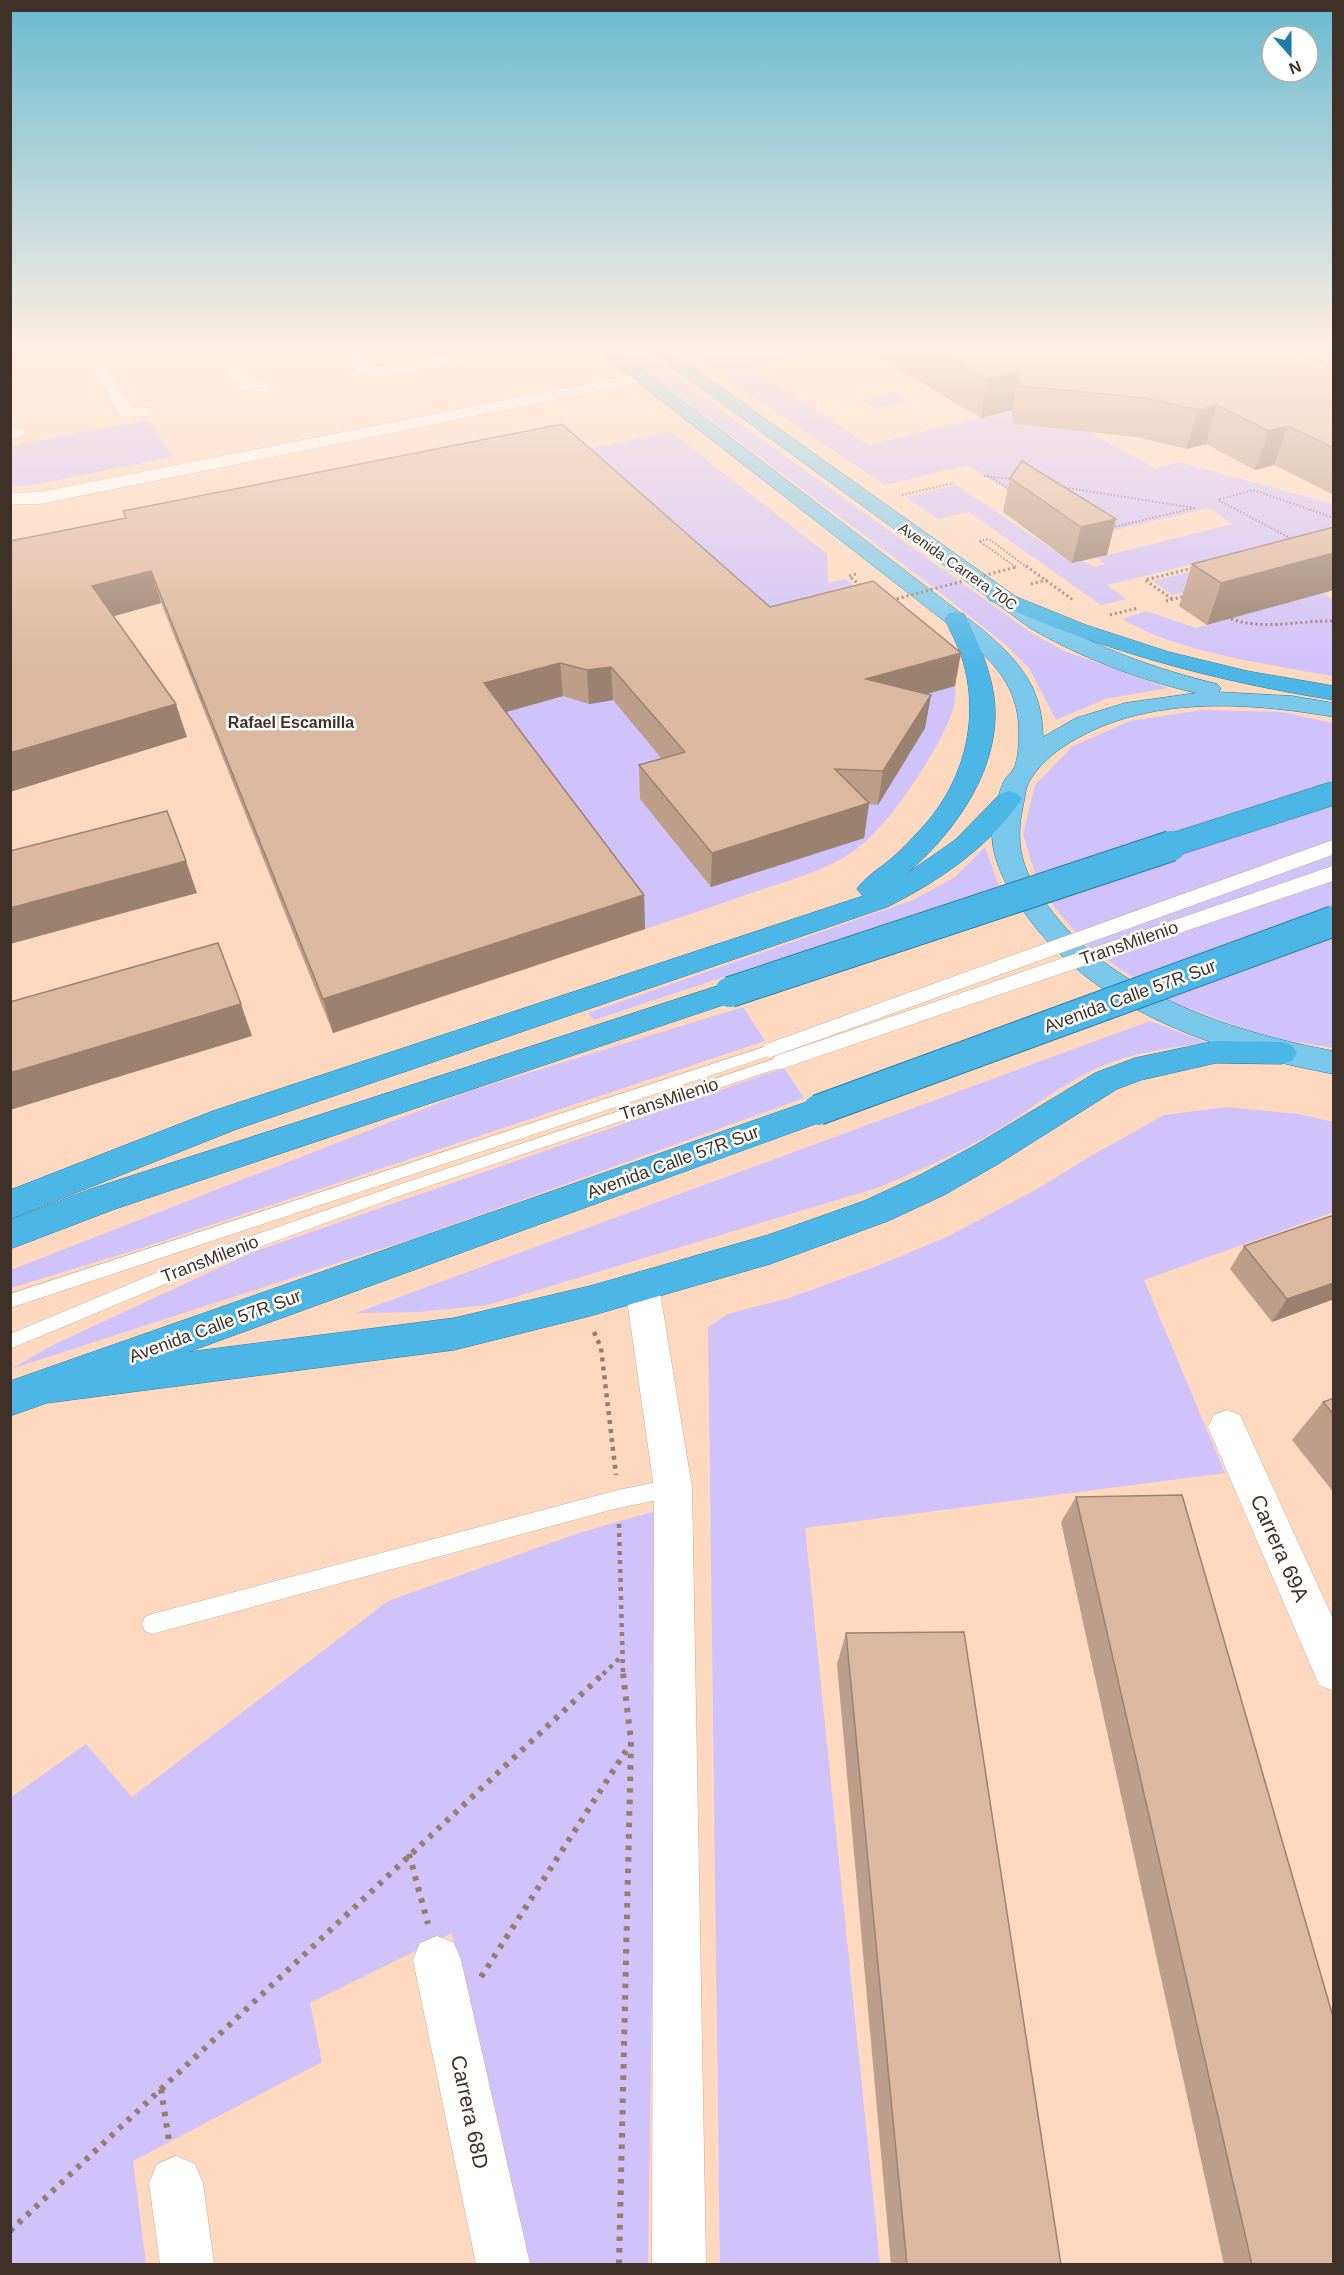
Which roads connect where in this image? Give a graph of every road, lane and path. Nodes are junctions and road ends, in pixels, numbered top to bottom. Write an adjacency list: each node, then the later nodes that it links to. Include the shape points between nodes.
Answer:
1 (250, 456): 9 (street, via 40,498)
2 (743, 456): 25 (main road)
3 (804, 456): 18 (main road, Avenida Carrera 70C)
4 (1022, 480): 7 (path, via 986,475)
5 (954, 483): 8 (path)
6 (1056, 486): 11 (path, via 1194,508)
7 (1016, 493)
8 (898, 496)
9 (10, 498)
10 (1334, 518): 12 (path, via 1253,490 1218,500)
11 (1106, 529)
12 (1302, 544)
13 (1194, 568): 19 (path, via 1145,580)
14 (858, 574): 16 (path, via 849,576)
15 (1047, 579): 20 (path, bridge, via 989,539 979,541 1016,567)
16 (867, 590)
17 (1194, 594): 19 (path)
18 (997, 595): 27 (highway, via 1095,638 1152,656 1214,672); 28 (main road, Avenida Carrera 70C, via 1094,654 1176,681)
19 (1172, 599): 21 (path)
20 (891, 600)
21 (1166, 601)
22 (1138, 608): 23 (path)
23 (1108, 616)
24 (1230, 619): 26 (path, via 1272,628)
25 (956, 620): 30 (main road, via 1017,676 1033,722); 35 (highway, via 976,660 984,705 978,752 969,777 939,826 917,850 891,874)
26 (1334, 621)
27 (1334, 693)
28 (1260, 699): 29 (main road); 30 (main road, via 1176,700 1138,706 1064,734)
29 (1334, 710)
30 (1027, 766): 32 (main road)
31 (1334, 793): 41 (highway, bridge, via 103,1199)
32 (1009, 799): 35 (highway, via 976,837 931,873 877,901); 37 (main road, via 1004,831 1011,866 1029,902 1059,939 1101,974 1154,1006 1215,1033)
33 (1334, 847): 38 (lane, TransMilenio, bridge)
34 (1334, 873): 38 (lane, TransMilenio, bridge)
35 (825, 918): 40 (highway, via 225,1120)
36 (1334, 921): 45 (highway, Avenida Calle 57R Sur, bridge)
37 (1281, 1053): 39 (main road); 42 (highway, via 1216,1052 1135,1070 1079,1097 968,1165 876,1211 770,1249)
38 (775, 1056): 43 (lane, TransMilenio); 44 (lane, TransMilenio, via 212,1257)
39 (1334, 1063)
40 (10, 1204)
41 (10, 1235)
42 (642, 1286): 45 (highway, via 454,1334); 48 (street)
43 (10, 1300)
44 (10, 1342)
45 (48, 1386): 46 (highway, Avenida Calle 57R Sur)
46 (10, 1399)
47 (1227, 1426): 51 (street, Carrera 69A)
48 (673, 1488): 49 (lane, via 618,1499); 61 (street)
49 (152, 1624)
50 (621, 1656): 52 (path)
51 (1334, 1670)
52 (409, 1854): 53 (path); 55 (path)
53 (437, 1960): 54 (street, Carrera 68D)
54 (451, 2025): 59 (street, Carrera 68D); 60 (path, via 631,1742)
55 (161, 2089): 56 (path); 57 (path)
56 (176, 2183): 58 (street)
57 (10, 2231)
58 (187, 2265)
59 (503, 2265)
60 (619, 2265)
61 (679, 2265)

